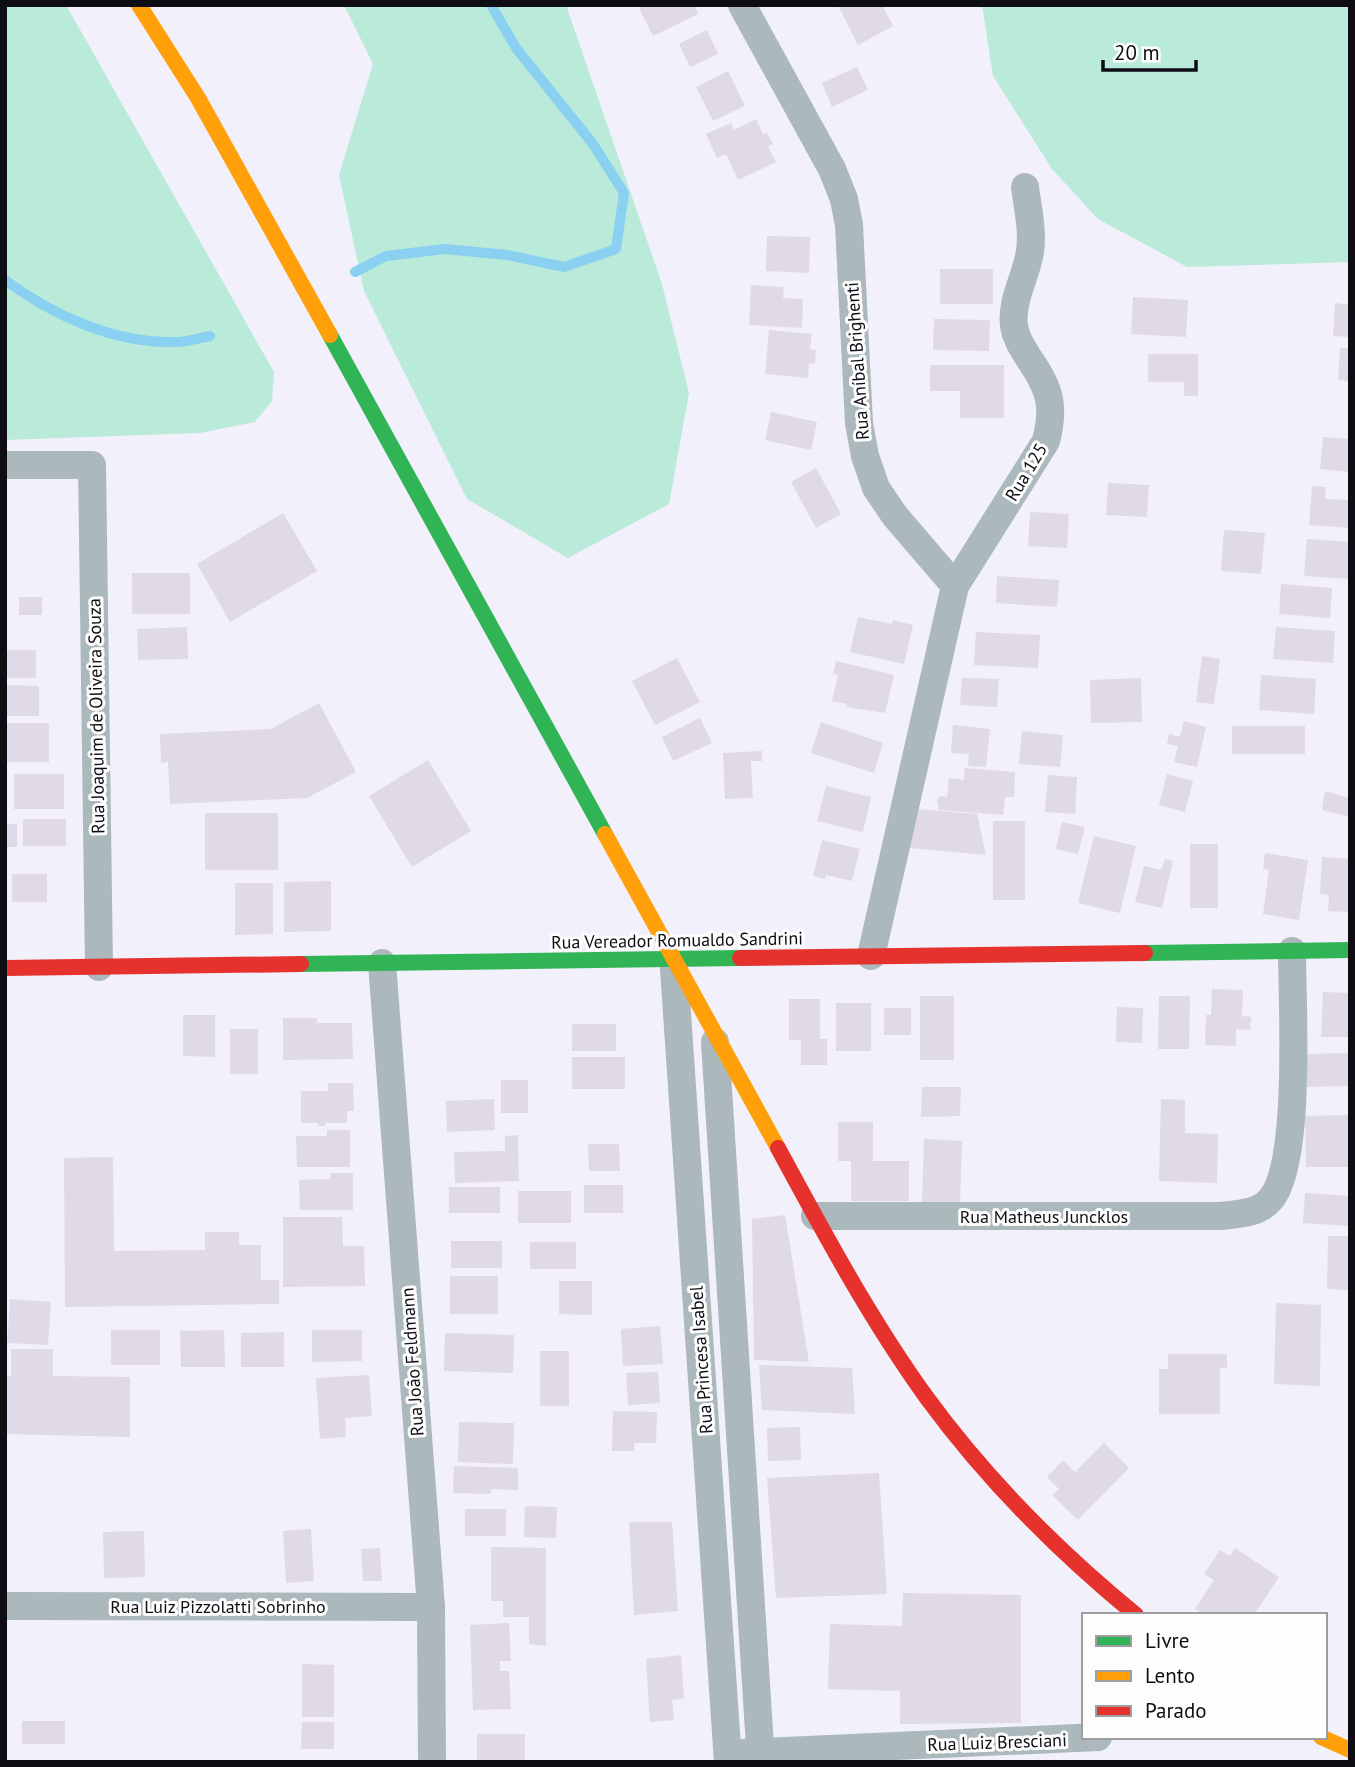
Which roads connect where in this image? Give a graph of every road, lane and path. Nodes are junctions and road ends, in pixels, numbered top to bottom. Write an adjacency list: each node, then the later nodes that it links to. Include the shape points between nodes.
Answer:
1 (139, 5): 9 (main road, via 252,193)
2 (742, 5): 5 (street, Rua Aníbal Brighenti, via 845,199 859,423 876,488)
3 (1025, 187): 5 (street, Rua 125, via 1031,233 1014,325 1019,343 1044,380 1051,421 1046,441)
4 (5, 465): 11 (street, Rua Joaquim de Oliveira Souza, via 92,465)
5 (955, 586): 8 (street)
6 (1350, 950): 7 (main road, Rua Vereador Romualdo Sandrini)
7 (1292, 951): 8 (main road, Rua Vereador Romualdo Sandrini); 14 (street, Rua Matheus Juncklos, via 1290,1143 1282,1178 1270,1201 1250,1213)
8 (871, 956): 9 (main road, Rua Vereador Romualdo Sandrini)
9 (674, 959): 10 (main road, Rua Vereador Romualdo Sandrini); 13 (main road); 22 (street, Rua Princesa Isabel)
10 (382, 963): 11 (main road, Rua Vereador Romualdo Sandrini); 16 (street, Rua João Feldmann)
11 (99, 967): 12 (main road, Rua Vereador Romualdo Sandrini)
12 (5, 968)
13 (715, 1035): 14 (main road); 21 (street, Rua Princesa Isabel)
14 (815, 1216): 17 (main road, via 902,1362 956,1437 1044,1536)
15 (5, 1606): 16 (street, Rua Luiz Pizzolatti Sobrinho)
16 (431, 1607): 23 (street, Rua João Feldmann)
17 (1134, 1613)
18 (1082, 1738): 21 (street, Rua Luiz Bresciani)
19 (1325, 1739): 20 (main road)
20 (1350, 1750)
21 (761, 1757): 22 (street, Rua Luiz Bresciani)
22 (728, 1758)
23 (432, 1762)

